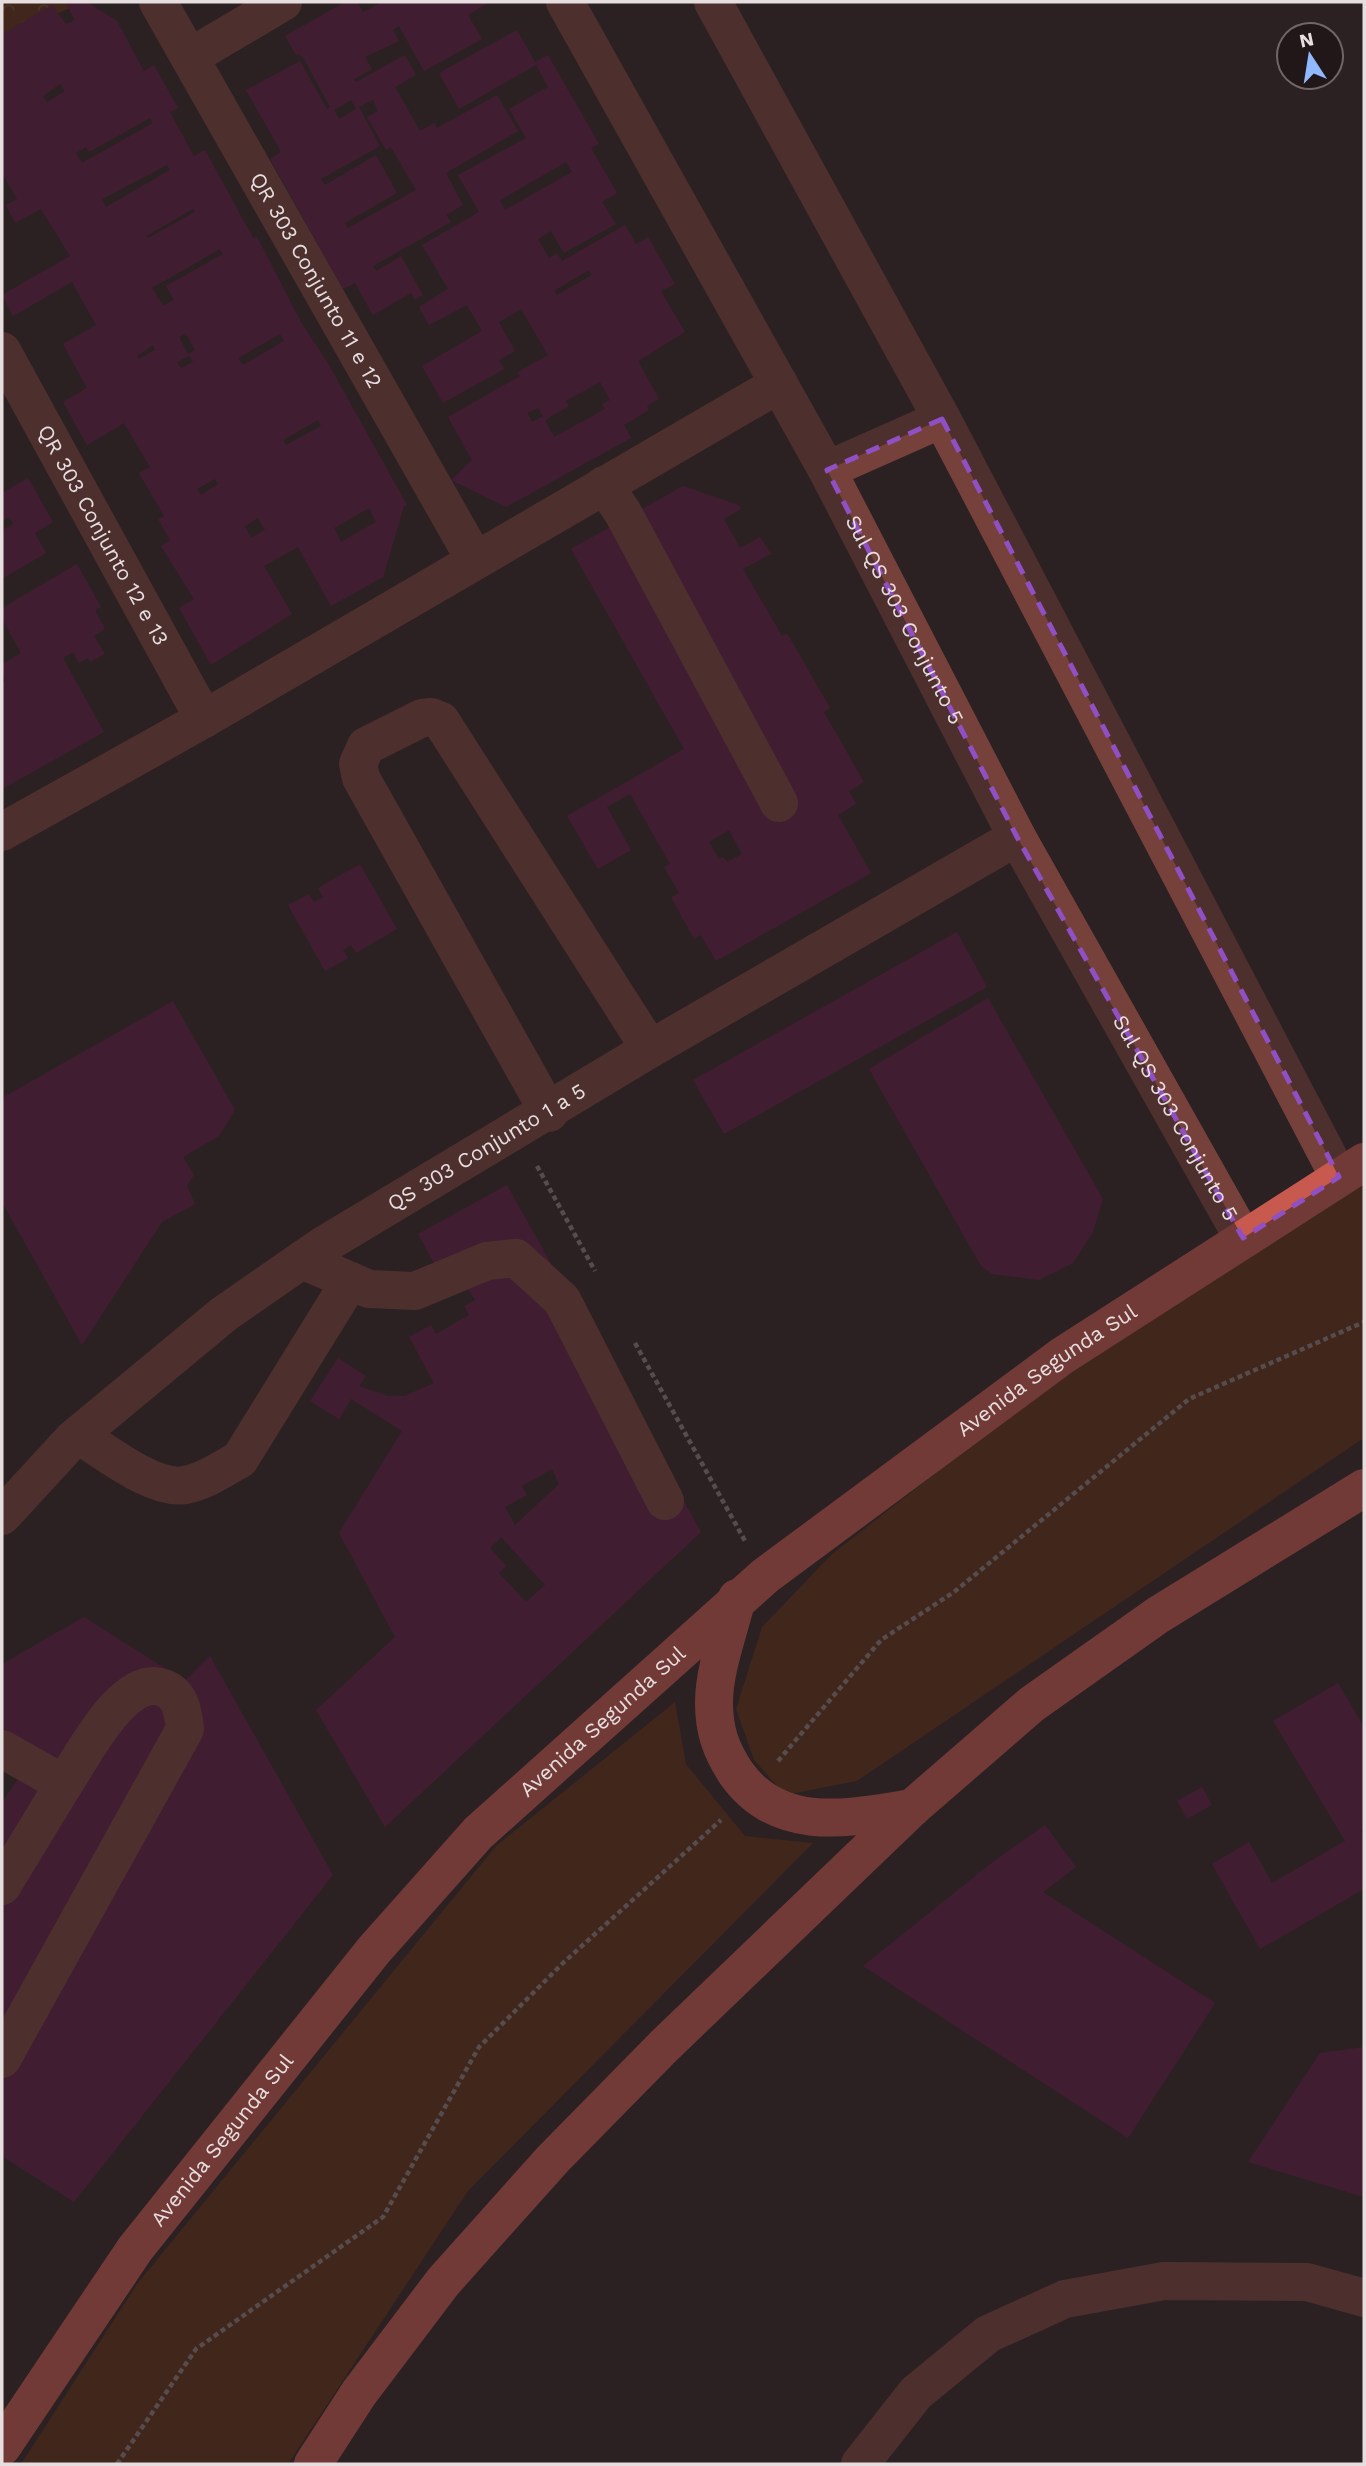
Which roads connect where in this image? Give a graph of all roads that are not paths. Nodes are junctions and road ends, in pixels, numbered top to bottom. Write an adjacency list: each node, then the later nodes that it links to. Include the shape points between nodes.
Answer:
1 (158, 2): 5 (street, QR 303 Conjunto 11 e 12)
2 (283, 2): 5 (street)
3 (565, 2): 7 (street, Sul QS 303 Conjunto 5)
4 (713, 2): 8 (street)
5 (190, 57): 11 (street, QR 303 Conjunto 11 e 12)
6 (2, 351): 12 (street, QR 303 Conjunto 12 e 13)
7 (779, 384): 9 (street, Sul QS 303 Conjunto 5); 10 (street)
8 (942, 419): 9 (street); 18 (street)
9 (827, 470): 15 (street, Sul QS 303 Conjunto 5)
10 (604, 485): 11 (street); 13 (street)
11 (475, 560): 12 (street)
12 (204, 719): 14 (street)
13 (779, 803)
14 (2, 832)
15 (1017, 837): 16 (street, QS 303 Conjunto 1 a 5); 19 (street, Sul QS 303 Conjunto 5)
16 (650, 1049): 17 (street, QS 303 Conjunto 1 a 5); 17 (street, via 441,721 422,718 366,746 358,764 361,778)
17 (534, 1122): 20 (street, QS 303 Conjunto 1 a 5)
18 (1351, 1170): 19 (main road, Avenida Segunda Sul)
19 (1243, 1238): 26 (main road, Avenida Segunda Sul, via 1062,1356)
20 (302, 1260): 21 (street); 22 (street, QS 303 Conjunto 1 a 5, via 224,1314)
21 (349, 1281): 22 (street, via 240,1459 212,1476 184,1485 158,1483); 24 (street, via 369,1289 415,1291 487,1261 516,1258 562,1300)
22 (78, 1435): 25 (street, QS 303 Conjunto 1 a 5)
23 (1364, 1488): 29 (main road, via 1158,1615 1042,1697)
24 (665, 1501)
25 (2, 1516)
26 (751, 1587): 29 (main road, via 714,1702 720,1750 751,1793 790,1813 840,1819); 33 (main road, Avenida Segunda Sul, via 478,1833 374,1950 135,2249)
27 (2, 1749): 28 (street)
28 (64, 1784): 30 (street); 31 (street, via 119,1703 137,1689 154,1684 173,1692 183,1710 185,1729)
29 (912, 1808): 34 (main road, via 664,2046 554,2159 443,2282 359,2393)
30 (2, 1886)
31 (2, 2059)
32 (1364, 2298): 35 (street, via 1307,2282 1164,2281 1065,2300 988,2334 916,2393)
33 (2, 2447)
34 (313, 2464)
35 (860, 2464)

